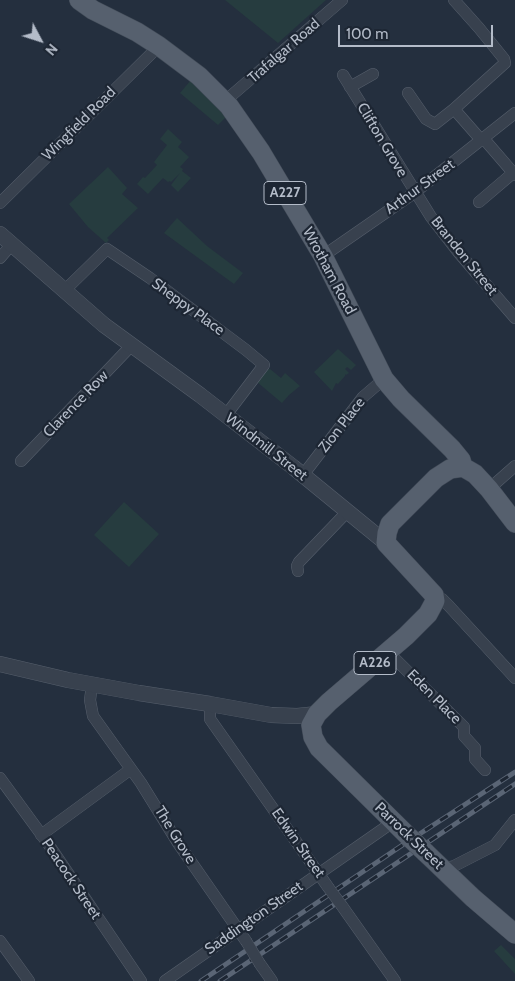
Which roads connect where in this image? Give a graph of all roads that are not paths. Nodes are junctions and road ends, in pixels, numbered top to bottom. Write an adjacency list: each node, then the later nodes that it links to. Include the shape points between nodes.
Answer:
1 (79, 0): 4 (main road, Wrotham Road / A227)
2 (342, 0): 9 (street, Trafalgar Road)
3 (454, 0): 10 (street, via 506,62)
4 (159, 46): 9 (main road, Wrotham Road / A227, via 195,72); 16 (street, Wingfield Road)
5 (373, 74): 7 (street, Clifton Grove)
6 (343, 75): 7 (street, Clifton Grove)
7 (350, 88): 14 (street, Clifton Grove)
8 (408, 93): 10 (street, via 433,124)
9 (225, 101): 18 (main road, Wrotham Road / A227, via 249,134)
10 (454, 109): 12 (street)
11 (515, 113): 12 (street, Arthur Street)
12 (483, 140): 13 (street); 14 (street, Arthur Street)
13 (514, 174): 15 (street)
14 (414, 193): 18 (street, Arthur Street); 21 (street, Brandon Street, via 459,253)
15 (479, 202)
16 (0, 203)
17 (6, 239): 19 (street); 20 (street, Windmill Street)
18 (322, 256): 23 (main road, Wrotham Road / A227)
19 (0, 258)
20 (64, 291): 22 (street, Windmill Street); 24 (street, Sheppy Place, via 107,249 254,356 264,367)
21 (515, 318)
22 (131, 346): 24 (street, Windmill Street); 26 (street, Clarence Row)
23 (384, 378): 25 (main road, Wrotham Road / A227); 29 (street, Zion Place, via 363,397)
24 (226, 415): 29 (street, Windmill Street)
25 (437, 436): 28 (main road, Wrotham Road / A227, via 452,449); 30 (main road, Wrotham Road / A227, via 446,458)
26 (21, 461)
27 (515, 466): 31 (street)
28 (463, 467): 30 (main road); 31 (main road, Wrotham Road)
29 (303, 475): 32 (street, Windmill Street)
30 (440, 475): 34 (main road, via 390,524)
31 (489, 489): 33 (main road, Wrotham Road)
32 (347, 512): 34 (street, Windmill Street); 35 (street, via 299,562)
33 (515, 523)
34 (386, 543): 36 (main road, Windmill Street)
35 (298, 571)
36 (434, 595): 37 (main road, A226, via 435,601 427,615); 39 (street, Windmill Street, via 449,606)
37 (388, 652): 42 (main road, A226); 44 (street, Eden Place, via 464,727 464,736 475,748 475,759)
38 (0, 664): 40 (street)
39 (515, 678)
40 (92, 685): 41 (street); 43 (street, The Grove, via 92,714)
41 (210, 704): 42 (street, via 270,716 296,716); 50 (street, Edwin Street, via 210,719)
42 (314, 722): 47 (main road, Parrock Street, via 319,748)
43 (131, 769): 48 (street); 51 (street, The Grove)
44 (485, 770)
45 (0, 778): 48 (street, Peacock Street)
46 (515, 820): 49 (street, via 494,845)
47 (393, 822): 49 (main road, Parrock Street, bridge); 50 (street, Saddington Street)
48 (41, 835): 55 (street, Peacock Street)
49 (443, 869): 52 (main road, Parrock Street)
50 (318, 874): 51 (street, Saddington Street); 58 (street, Edwin Street, bridge)
51 (238, 929): 56 (street, Saddington Street); 57 (street, The Grove, bridge)
52 (515, 934)
53 (0, 941): 54 (street)
54 (29, 981)
55 (141, 981)
56 (165, 981)
57 (272, 981)
58 (395, 981)

